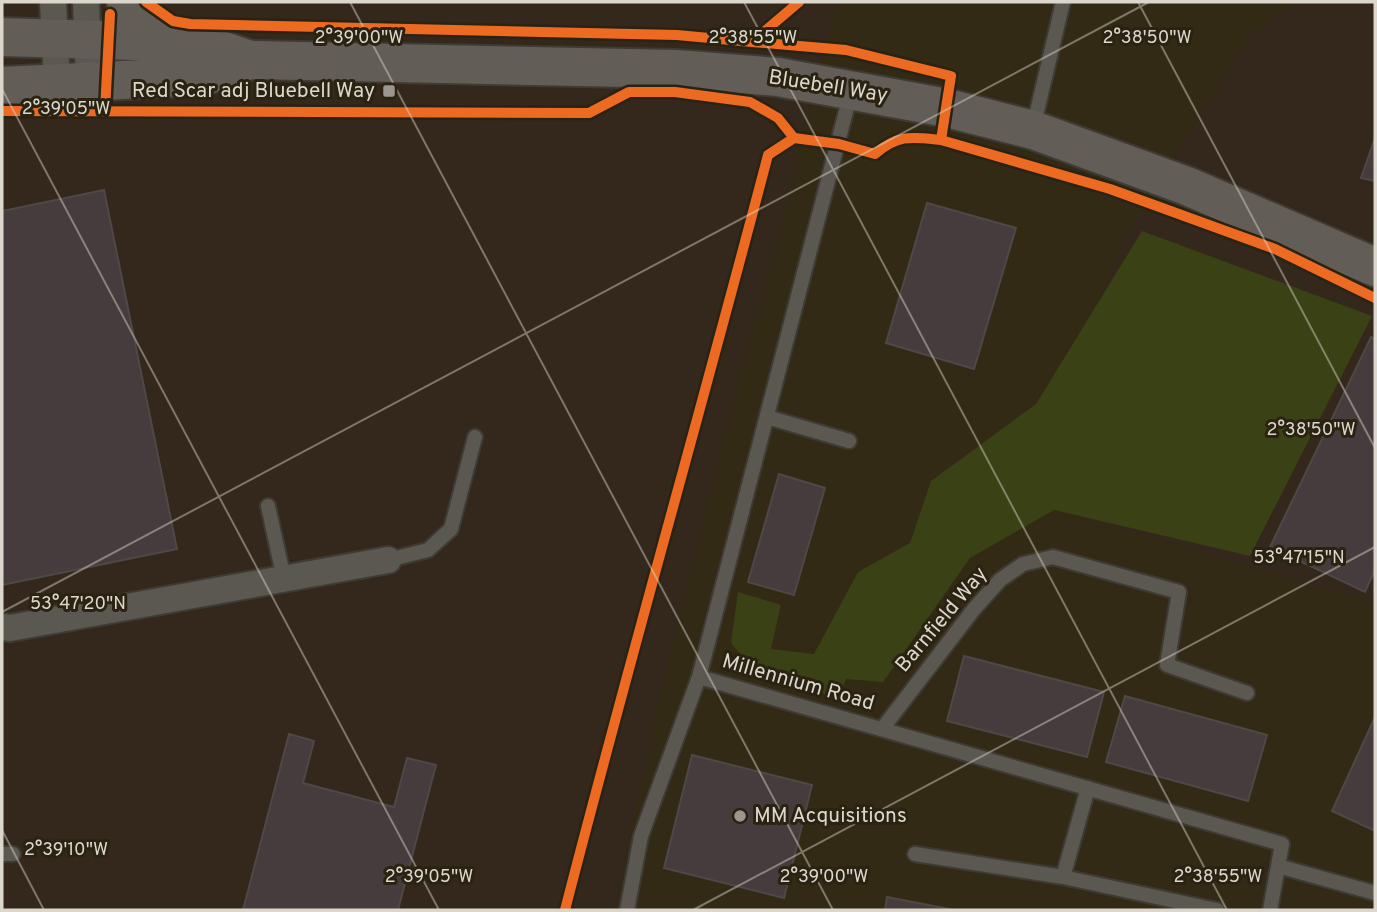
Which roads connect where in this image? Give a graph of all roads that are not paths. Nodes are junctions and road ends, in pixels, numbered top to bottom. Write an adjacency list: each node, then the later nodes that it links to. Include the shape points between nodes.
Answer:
1 (126, 2): 5 (main road)
2 (1063, 2): 10 (lane)
3 (70, 20): 4 (main road, Bluebell Way); 5 (main road, Bluebell Way); 7 (street)
4 (2, 37)
5 (156, 42): 6 (main road, Bluebell Way, via 201,43)
6 (250, 60): 7 (main road, Bluebell Way, via 204,76); 9 (main road, Bluebell Way, via 676,69 778,77)
7 (73, 84): 8 (main road, Bluebell Way)
8 (2, 86)
9 (852, 91): 10 (main road, Bluebell Way); 12 (lane, Millennium Road)
10 (1033, 130): 11 (main road, Bluebell Way, via 1187,186)
11 (1375, 268)
12 (767, 417): 14 (lane); 19 (lane, Millennium Road)
13 (475, 437): 16 (lane, via 451,529 428,550)
14 (849, 441)
15 (268, 506): 17 (lane)
16 (388, 560): 17 (street)
17 (284, 579): 18 (street)
18 (2, 627)
19 (699, 677): 21 (lane, Millennium Road); 27 (lane, via 640,836)
20 (1247, 693): 21 (lane, Barnfield Way, via 1167,665 1178,592 1053,557 1023,564 1000,580 946,642)
21 (883, 729): 22 (lane, Millennium Road)
22 (1088, 788): 24 (lane, Millennium Road, via 1282,844); 25 (lane)
23 (915, 853): 25 (lane)
24 (1278, 866): 26 (lane); 29 (lane, Millennium Road)
25 (1063, 877): 28 (lane)
26 (1375, 893)
27 (627, 910)
28 (1217, 910)
29 (1270, 910)

